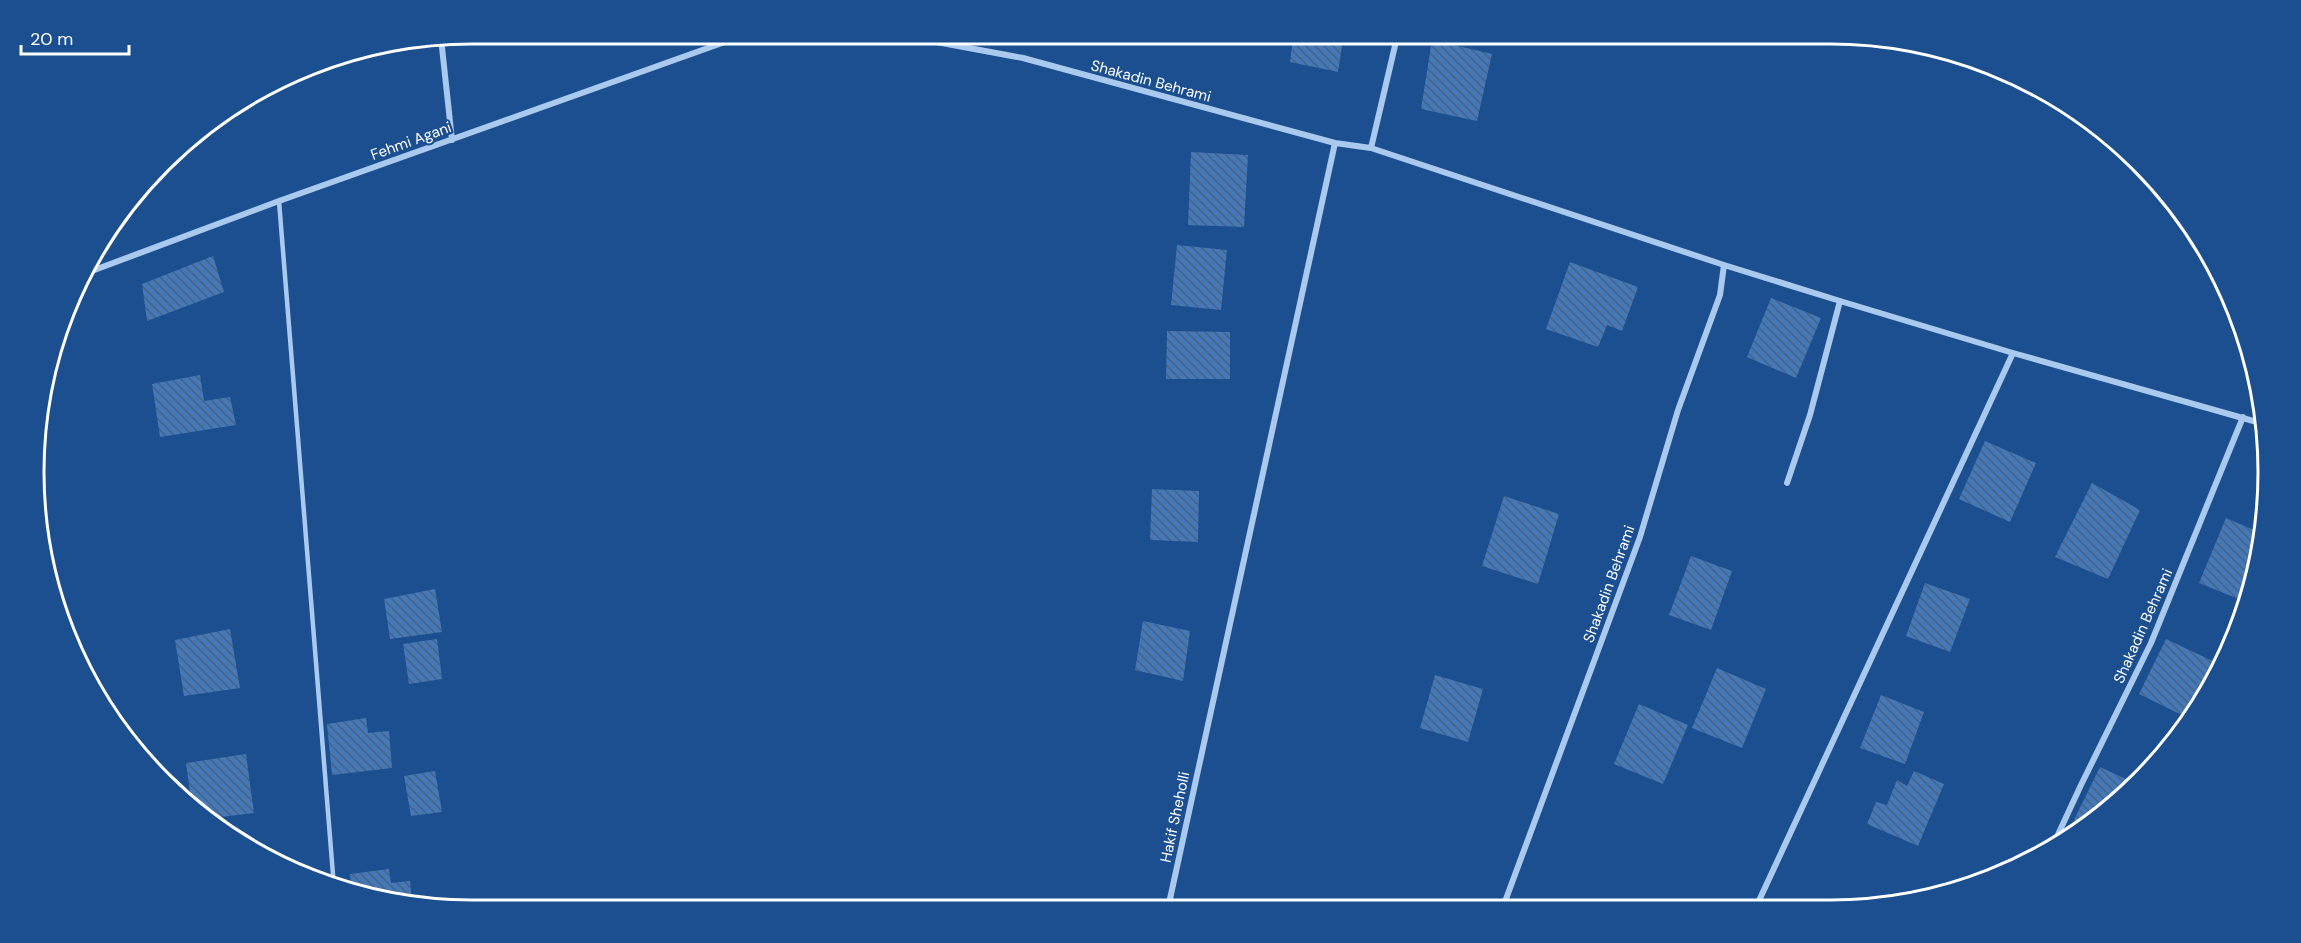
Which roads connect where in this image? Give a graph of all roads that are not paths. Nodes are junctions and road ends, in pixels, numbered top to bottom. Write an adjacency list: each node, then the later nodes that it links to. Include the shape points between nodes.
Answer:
1 (442, 44): 5 (street)
2 (719, 44): 5 (street, Fehmi Agani)
3 (947, 44): 6 (street, Shakadin Behrami, via 1023,58)
4 (1395, 44): 7 (street)
5 (452, 140): 8 (street, Fehmi Agani)
6 (1335, 143): 7 (street, Shakadin Behrami); 18 (street, Hakif Sheholli)
7 (1371, 148): 9 (street, Shakadin Behrami)
8 (279, 201): 10 (street, Fehmi Agani); 17 (lane)
9 (1724, 265): 11 (street, Shakadin Behrami); 19 (street, Shakadin Behrami, via 1720,295 1678,410 1640,537)
10 (94, 270)
11 (1840, 301): 12 (street, Shakadin Behrami); 15 (street, via 1810,415)
12 (2013, 353): 13 (street, Shakadin Behrami); 20 (street)
13 (2243, 417): 14 (street, Shakadin Behrami); 16 (street, Shakadin Behrami, via 2151,643)
14 (2255, 421)
15 (1786, 483)
16 (2059, 832)
17 (333, 877)
18 (1170, 900)
19 (1506, 900)
20 (1759, 900)

